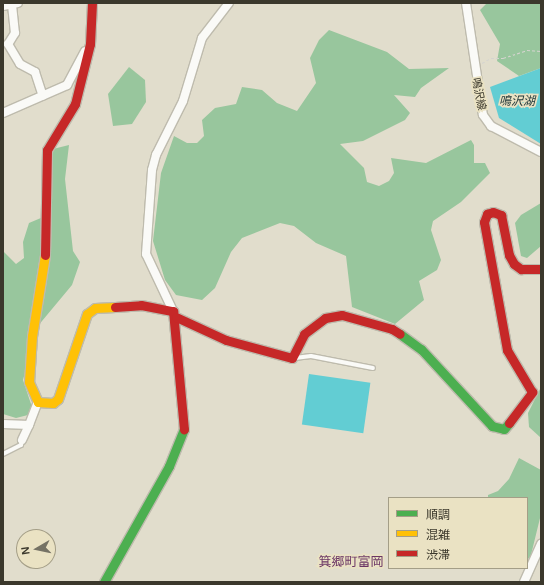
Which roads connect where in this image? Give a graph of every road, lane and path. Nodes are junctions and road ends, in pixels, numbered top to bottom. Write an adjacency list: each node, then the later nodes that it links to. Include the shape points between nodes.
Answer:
1 (92, 3): 5 (street)
2 (229, 3): 12 (street, via 202,38 183,101 156,155 152,170 146,254)
3 (466, 3): 10 (street, 鳴沢線, via 483,115 491,126)
4 (11, 5): 8 (street, via 15,33 8,44 20,64 35,72)
5 (90, 44): 8 (street, via 67,85); 15 (street, via 75,104 47,150 45,255 28,372)
6 (541, 51): 7 (path, via 527,50 503,58 491,58)
7 (478, 66)
8 (43, 96): 9 (street)
9 (3, 113)
10 (541, 152)
11 (541, 269): 13 (street, via 521,269 514,264 508,255 501,215 498,212 488,214 484,222 507,350 527,379 532,392 504,429 492,426 421,349 392,329 342,314 325,318 304,334)
12 (175, 314): 13 (street, via 226,340); 15 (street, via 158,306 120,305 90,311 58,399 53,403); 21 (street, via 174,341 185,427 169,466)
13 (292, 358): 14 (lane, via 311,356)
14 (373, 368)
15 (38, 402): 17 (street)
16 (3, 424): 17 (street)
17 (29, 425): 18 (street)
18 (22, 440): 19 (lane, via 20,445)
19 (3, 454)
20 (541, 544): 22 (street)
21 (104, 582)
22 (524, 582)

